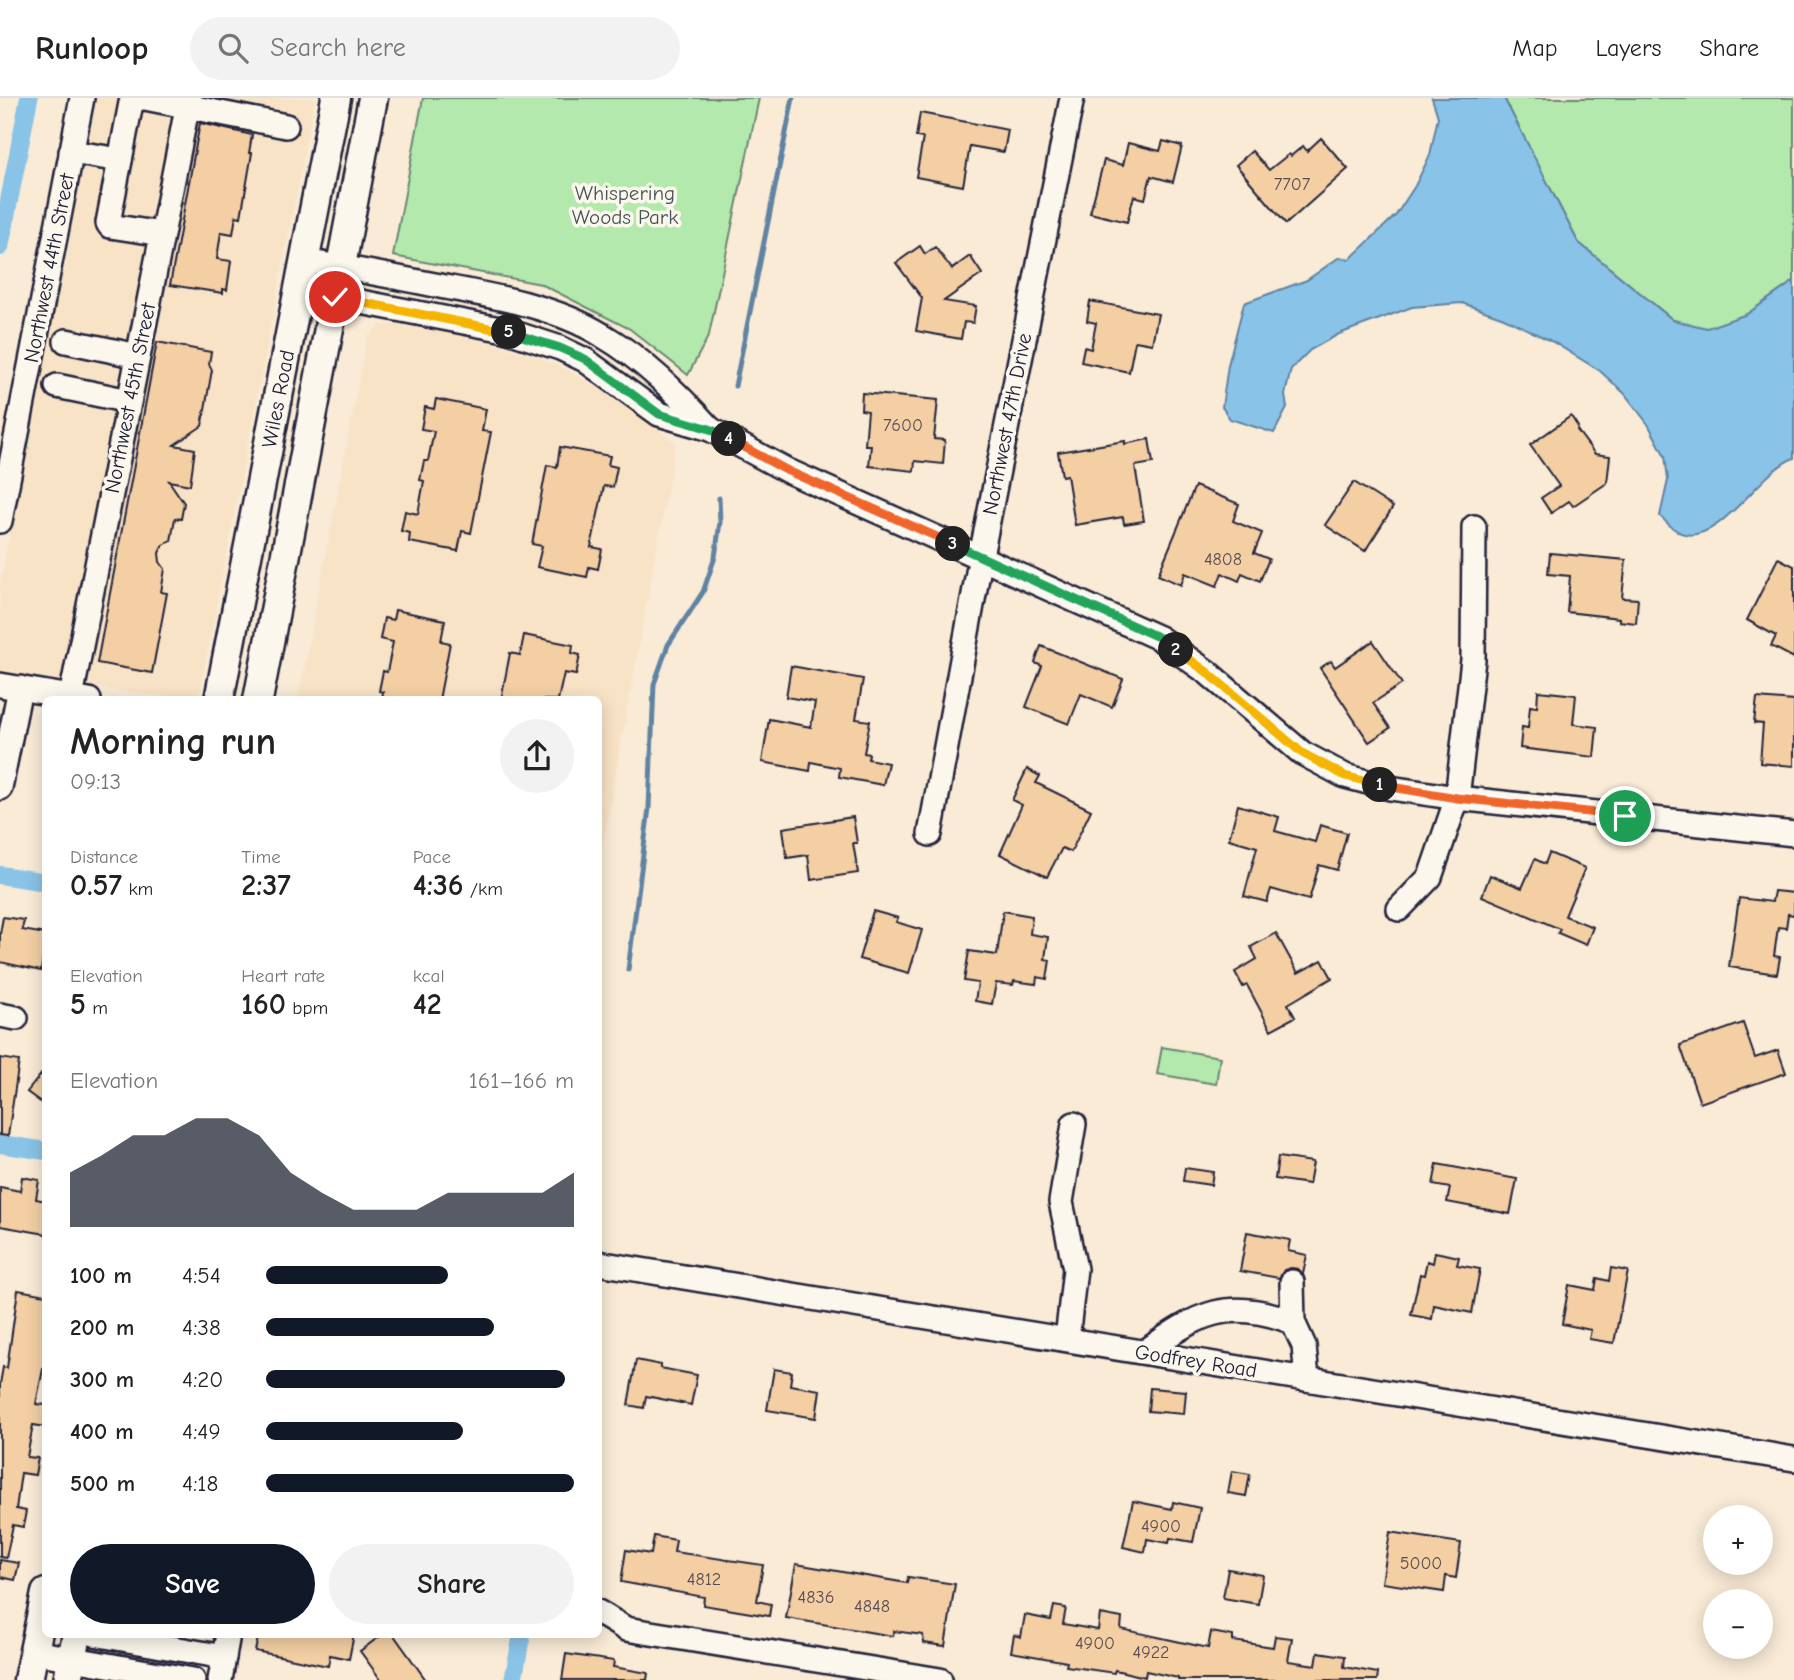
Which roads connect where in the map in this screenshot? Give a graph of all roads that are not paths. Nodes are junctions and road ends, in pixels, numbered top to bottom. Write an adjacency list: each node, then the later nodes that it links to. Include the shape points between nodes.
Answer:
1 (82, 98): 7 (street, Northwest 44th Street)
2 (336, 98): 10 (main road, Wiles Road)
3 (373, 98): 11 (main road, Wiles Road)
4 (1072, 98): 25 (street, Northwest 47th Drive)
5 (188, 103): 6 (street); 8 (street, via 134,100); 9 (street, Northwest 45th Street)
6 (286, 126)
7 (71, 152): 8 (street); 23 (street, Northwest 44th Street)
8 (120, 160): 9 (street, via 108,223)
9 (162, 234): 19 (street, Northwest 45th Street)
10 (304, 261): 11 (street); 13 (main road, Wiles Road)
11 (340, 267): 12 (street); 14 (main road, Wiles Road)
12 (443, 286): 15 (street); 16 (street, via 512,300)
13 (299, 290): 14 (street); 29 (main road, Wiles Road)
14 (335, 297): 15 (street); 30 (main road, Wiles Road)
15 (437, 317): 18 (street, via 505,330)
16 (572, 321): 18 (street); 22 (street, via 602,334 651,371)
17 (66, 341): 19 (street)
18 (560, 348): 22 (street, via 585,359 659,414)
19 (138, 356): 21 (street, Northwest 45th Street)
20 (57, 386): 21 (street)
21 (129, 401): 28 (street, Northwest 45th Street)
22 (710, 429): 25 (street, via 788,471)
23 (0, 521)
24 (1474, 527): 32 (street, via 1473,660)
25 (981, 556): 32 (street, via 1160,638 1302,753 1345,776); 33 (street, Northwest 47th Drive)
26 (10, 686): 27 (street); 31 (street)
27 (64, 696)
28 (80, 696)
29 (220, 696)
30 (259, 696)
31 (0, 788)
32 (1457, 798): 34 (street); 35 (street, via 1430,877)
33 (930, 834)
34 (1794, 834)
35 (1399, 909)
36 (1074, 1124): 40 (street, via 1061,1202 1076,1269)
37 (602, 1264): 40 (street, Godfrey Road)
38 (1292, 1282): 39 (street)
39 (1293, 1322): 41 (street, via 1263,1311 1215,1311); 42 (street, via 1304,1346)
40 (1067, 1339): 41 (street, Godfrey Road)
41 (1145, 1352): 42 (street, Godfrey Road)
42 (1307, 1379): 43 (street, Godfrey Road)
43 (1794, 1459)
44 (602, 1614): 52 (street, via 626,1629)
45 (40, 1634): 54 (main road)
46 (45, 1638): 50 (street)
47 (116, 1638): 49 (street)
48 (227, 1638): 51 (street)
49 (176, 1649): 51 (street); 53 (street)
50 (72, 1658): 53 (street)
51 (222, 1669)
52 (888, 1676): 55 (street)
53 (182, 1678)
54 (29, 1680)
55 (940, 1680)

